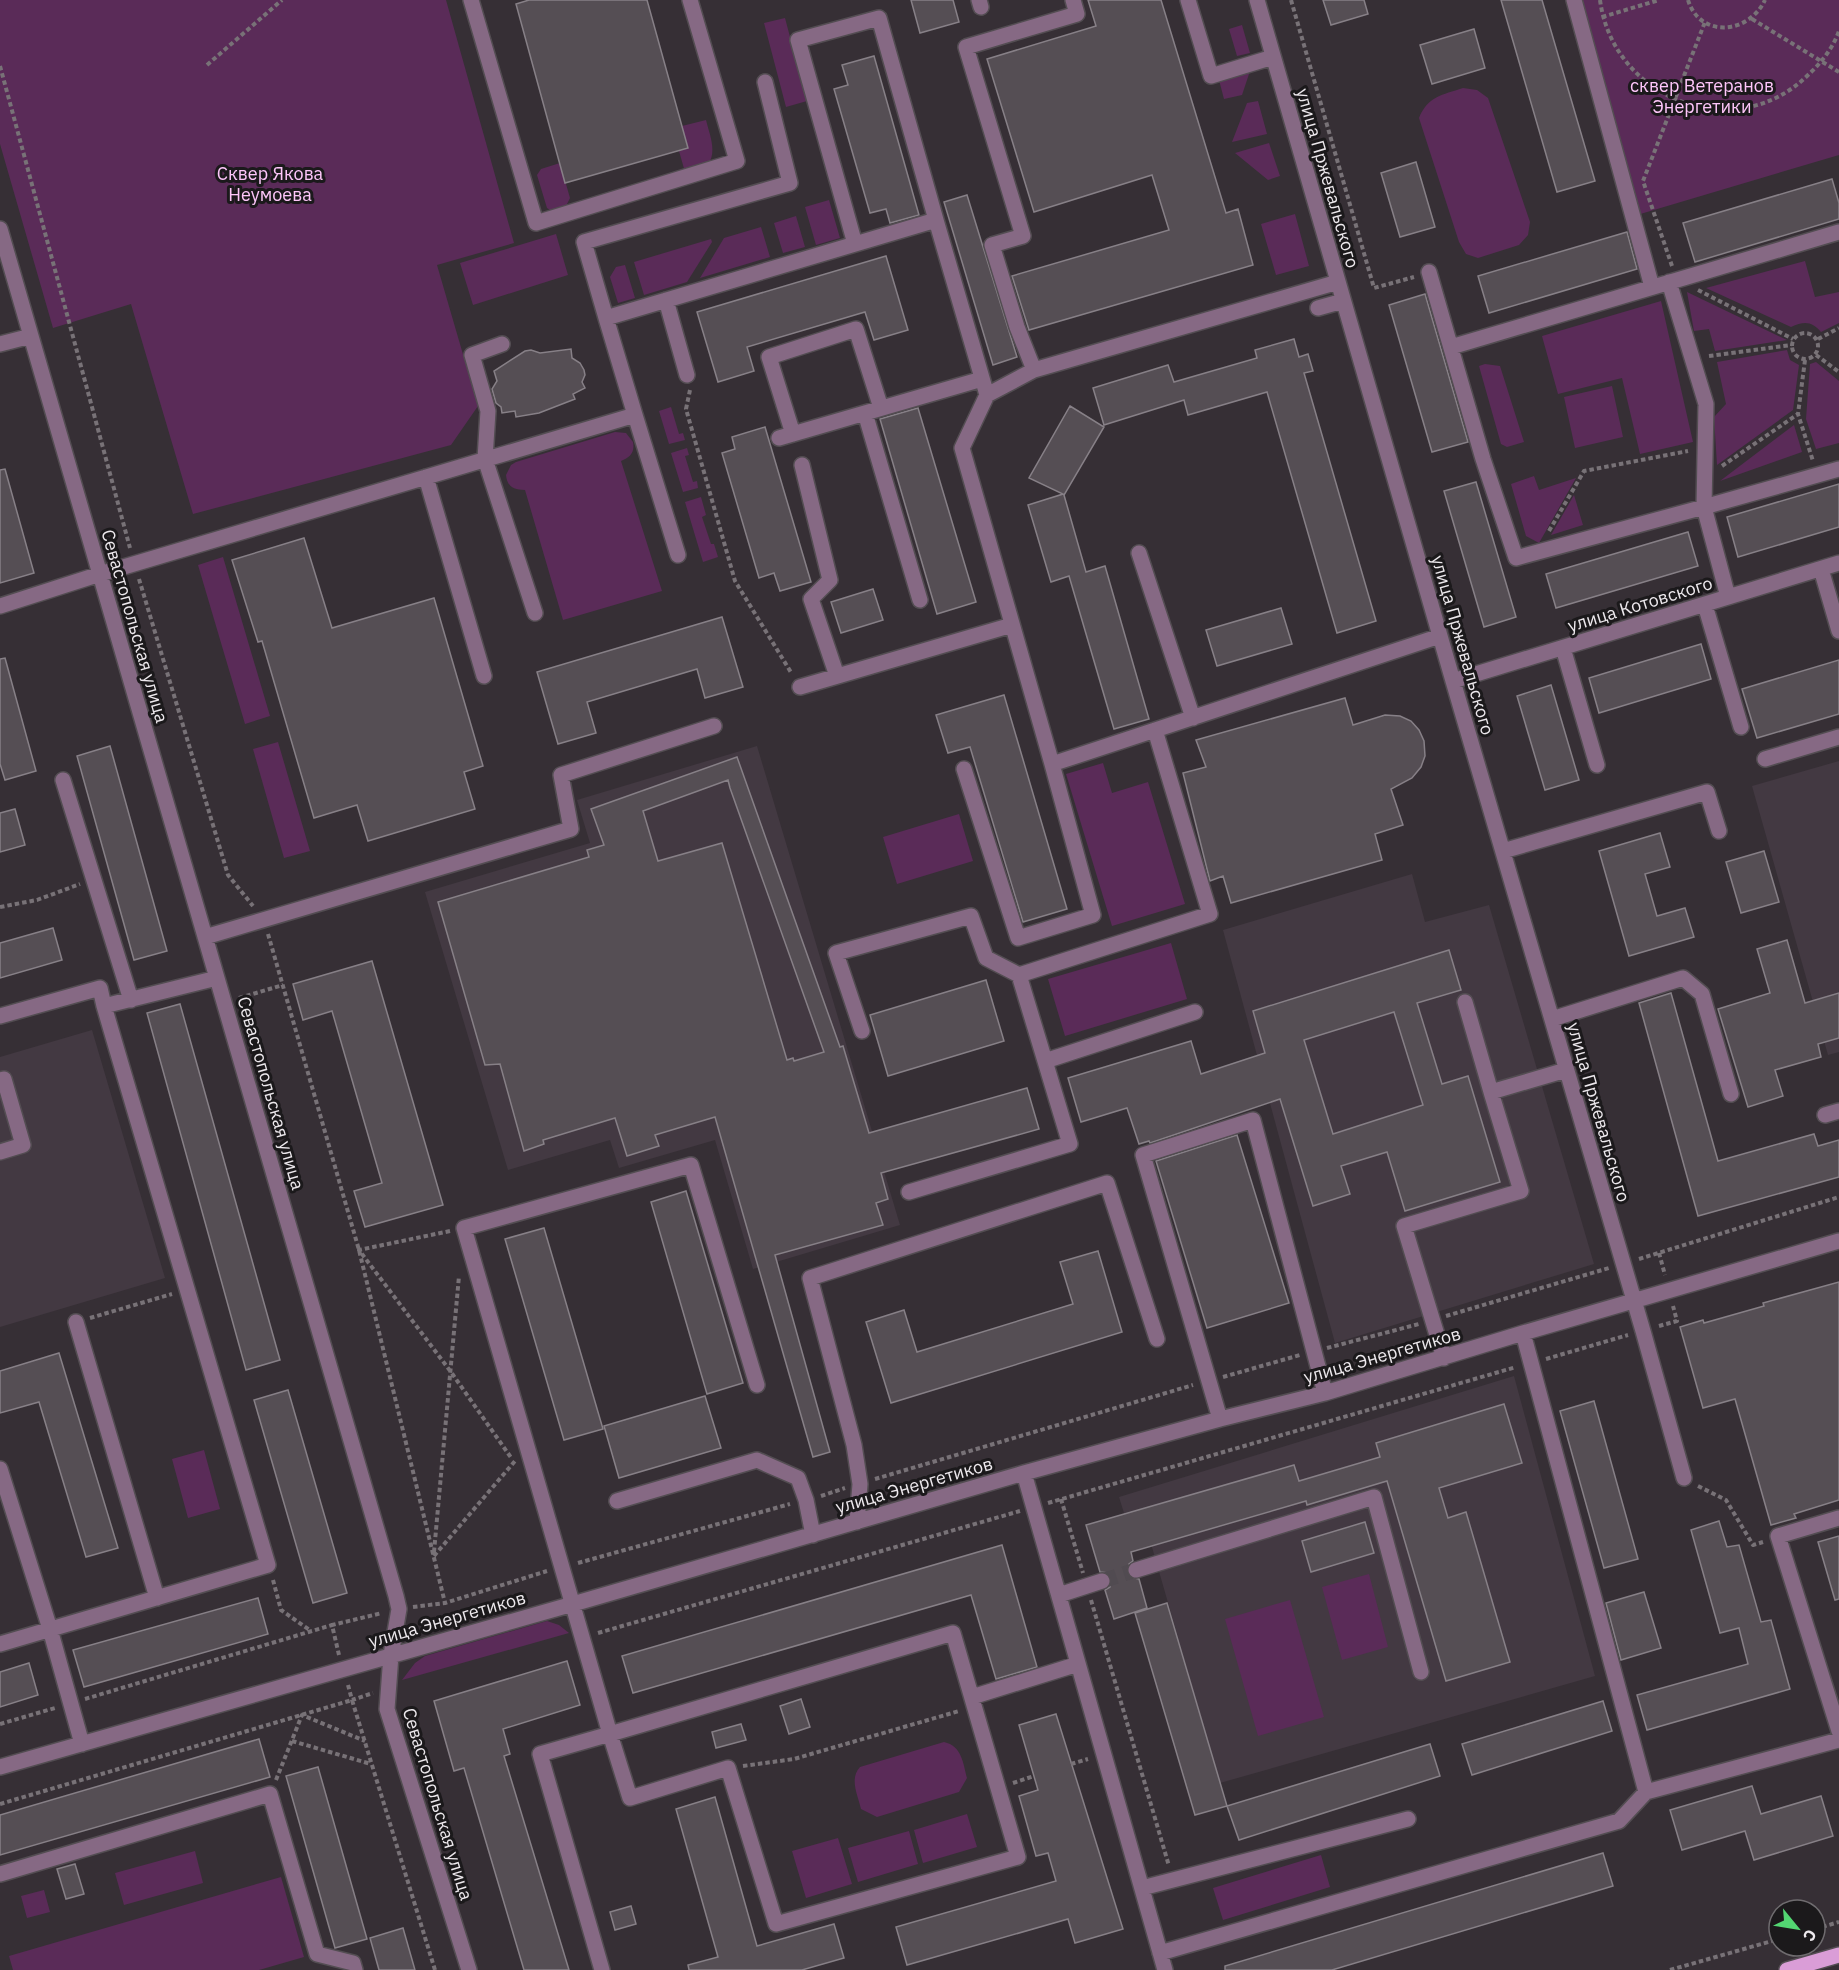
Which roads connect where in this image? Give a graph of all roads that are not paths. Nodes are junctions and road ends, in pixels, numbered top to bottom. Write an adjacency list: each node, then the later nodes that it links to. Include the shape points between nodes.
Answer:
1 (471, 0): 2 (street, via 536,223 737,161)
2 (690, 0)
3 (1073, 0): 25 (street, via 1077,14 966,47 1023,236 992,245)
4 (1188, 0): 7 (street, via 1211,76)
5 (1257, 0): 7 (street, улица Пржевальского)
6 (1574, 0): 16 (street)
7 (1273, 57): 15 (street, улица Пржевальского)
8 (765, 82): 20 (street, via 790,183 584,242)
9 (936, 220): 12 (street); 12 (street, via 879,18 798,40); 27 (street)
10 (0, 229): 21 (street, Севастопольская улица)
11 (1839, 232): 14 (street)
12 (855, 244): 17 (street)
13 (1430, 272): 24 (street)
14 (1673, 281): 16 (street); 36 (street, via 1706,404)
15 (1338, 282): 18 (street, улица Пржевальского); 25 (street)
16 (1652, 287): 24 (street)
17 (666, 300): 20 (street); 26 (street)
18 (1343, 302): 19 (street); 49 (street, улица Пржевальского)
19 (1318, 308)
20 (606, 318): 31 (street)
21 (31, 336): 22 (street); 41 (street, Севастопольская улица)
22 (0, 344)
23 (502, 344): 32 (street, via 472,355 488,411)
24 (1451, 347): 36 (street, via 1516,558)
25 (1034, 370): 28 (street)
26 (687, 375)
27 (982, 379): 28 (street); 29 (street)
28 (987, 395): 47 (street, via 962,448)
29 (881, 408): 30 (street); 30 (street, via 856,329 769,357 786,436)
30 (865, 413): 43 (street)
31 (635, 415): 32 (street); 38 (street)
32 (485, 459): 35 (street); 46 (street)
33 (802, 465): 52 (street, via 830,580 811,599)
34 (1839, 469): 36 (street)
35 (426, 477): 41 (street); 51 (street)
36 (1704, 507): 42 (street)
37 (1139, 553): 55 (street)
38 (678, 555)
39 (1839, 563): 40 (street, улица Котовского)
40 (1821, 569): 42 (street, улица Котовского); 48 (street)
41 (100, 574): 45 (street); 67 (street, Севастопольская улица)
42 (1728, 597): 44 (street, улица Котовского)
43 (920, 600)
44 (1706, 604): 50 (street, улица Котовского); 57 (street)
45 (0, 606)
46 (535, 613)
47 (1012, 626): 52 (street); 61 (street)
48 (1839, 632)
49 (1440, 636): 53 (street, улица Пржевальского); 55 (street)
50 (1563, 648): 53 (street, улица Котовского); 62 (street)
51 (484, 676)
52 (837, 676): 54 (street)
53 (1453, 681): 66 (street, улица Пржевальского)
54 (800, 687)
55 (1192, 718): 58 (street)
56 (714, 726): 67 (street, via 561,775 571,829)
57 (1741, 727)
58 (1155, 730): 61 (street); 68 (street, via 1210,914)
59 (1839, 737): 60 (street)
60 (1765, 759)
61 (1052, 764): 63 (street, via 1092,915 1018,938)
62 (1597, 765)
63 (964, 769)
64 (63, 780): 70 (street)
65 (1719, 831): 66 (street, via 1707,792)
66 (1503, 851): 75 (street, улица Пржевальского)
67 (205, 937): 69 (street, Севастопольская улица)
68 (1019, 975): 76 (street, via 986,958 971,916 836,953); 77 (street)
69 (217, 978): 70 (street); 107 (street, Севастопольская улица, via 399,1609)
70 (130, 1000): 72 (street)
71 (1465, 1002): 80 (street)
72 (104, 1006): 74 (street, via 100,987); 103 (street, via 268,1565)
73 (1195, 1012): 77 (street)
74 (0, 1016)
75 (1552, 1019): 78 (street, улица Пржевальского); 81 (street, via 1683,978 1702,994)
76 (862, 1031)
77 (1045, 1061): 83 (street, via 1070,1144)
78 (1566, 1070): 80 (street); 85 (street, улица Пржевальского)
79 (0, 1080): 82 (street, via 4,1079 23,1145)
80 (1491, 1092): 89 (street, via 1521,1191 1404,1226)
81 (1731, 1094)
82 (0, 1152)
83 (909, 1192)
84 (1839, 1241): 85 (street, улица Энергетиков)
85 (1634, 1301): 87 (street, улица Энергетиков); 95 (street, улица Пржевальского)
86 (76, 1322): 103 (street)
87 (1523, 1332): 89 (street, улица Энергетиков); 116 (street)
88 (1157, 1339): 98 (street, via 1107,1183 810,1278 854,1445 860,1484)
89 (1444, 1358): 91 (street, улица Энергетиков)
90 (757, 1385): 104 (street, via 691,1165 464,1228)
91 (1324, 1393): 92 (street, улица Энергетиков); 92 (street, via 1253,1120 1143,1155)
92 (1220, 1419): 94 (street, улица Энергетиков)
93 (0, 1468): 105 (street)
94 (1024, 1473): 98 (street, улица Энергетиков); 102 (street)
95 (1684, 1478)
96 (617, 1501): 99 (street, via 757,1460 798,1478)
97 (1839, 1518): 111 (street, via 1778,1536)
98 (856, 1522): 99 (street, улица Энергетиков)
99 (813, 1535): 104 (street, улица Энергетиков)
100 (1136, 1570): 109 (street, via 1374,1497)
101 (1102, 1581): 102 (street)
102 (1059, 1595): 108 (street)
103 (157, 1598): 105 (street)
104 (573, 1604): 107 (street, улица Энергетиков); 112 (street)
105 (50, 1629): 106 (street); 114 (street)
106 (0, 1644)
107 (391, 1655): 114 (street, улица Энергетиков); 123 (street, Севастопольская улица, via 387,1709)
108 (1078, 1664): 110 (street); 119 (street)
109 (1420, 1672)
110 (973, 1702): 112 (street, via 953,1633); 112 (street, via 1018,1857 776,1924 728,1768 630,1798)
111 (1839, 1731)
112 (610, 1734): 124 (street, via 540,1754)
113 (1839, 1740): 116 (street)
114 (82, 1744): 115 (street, улица Энергетиков)
115 (0, 1767)
116 (1646, 1792): 120 (street, via 1619,1821)
117 (1408, 1819): 119 (street)
118 (0, 1874): 122 (street, via 270,1794 317,1954 353,1963)
119 (1142, 1888): 120 (street)
120 (1160, 1953): 125 (street)
121 (1839, 1955): 126 (main road)
122 (355, 1970)
123 (469, 1970)
124 (602, 1970)
125 (1165, 1970)
126 (1787, 1970)

